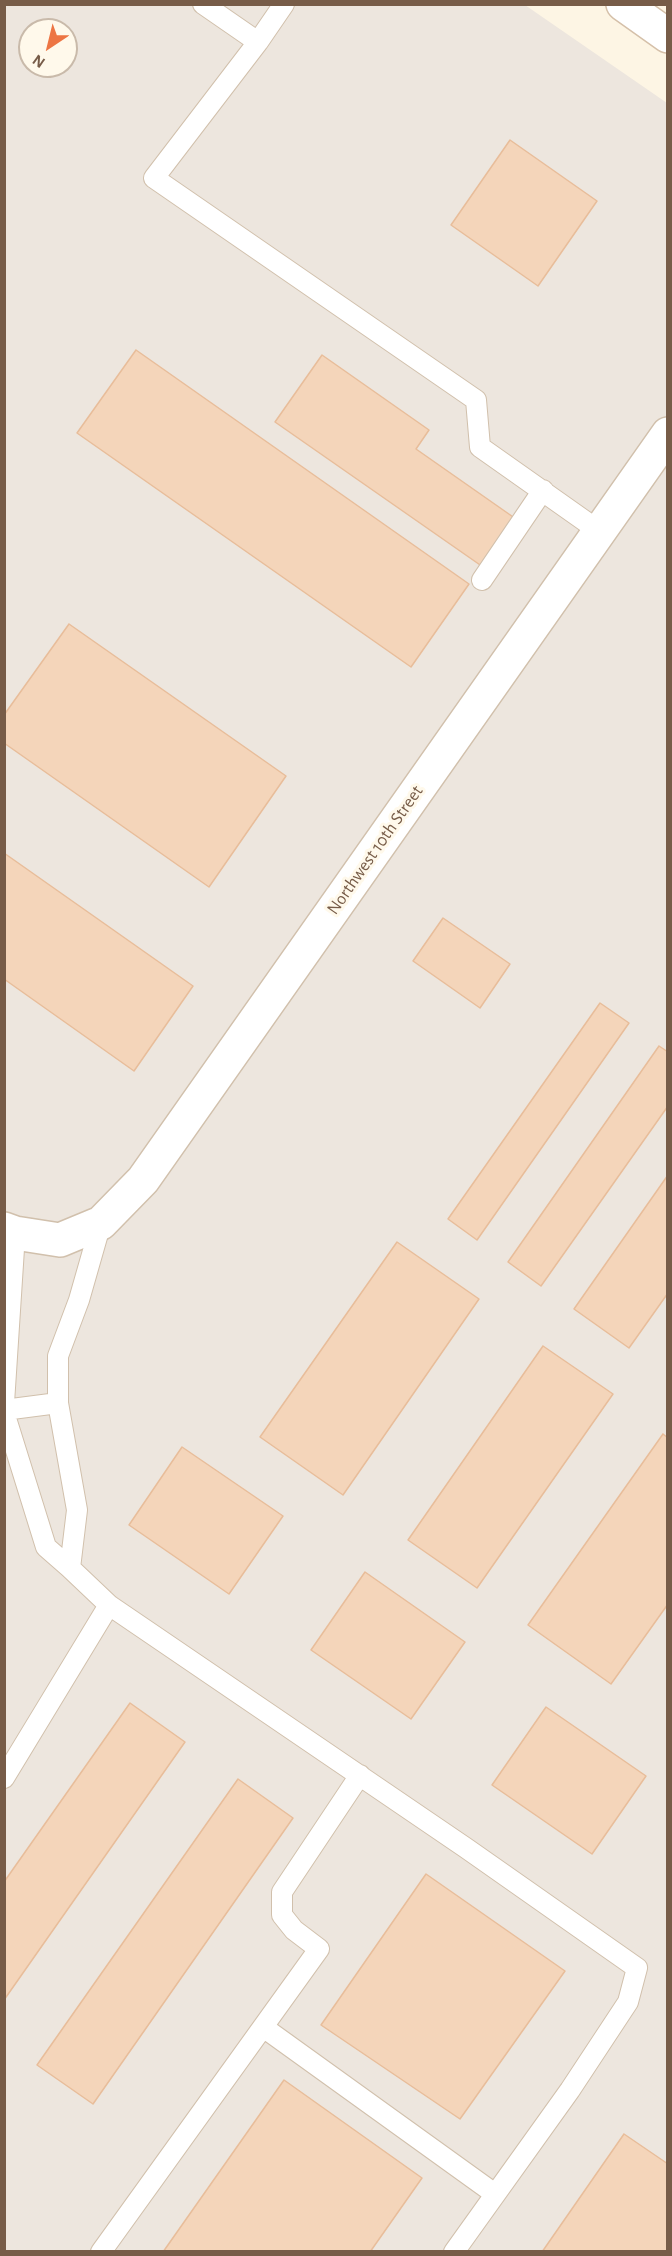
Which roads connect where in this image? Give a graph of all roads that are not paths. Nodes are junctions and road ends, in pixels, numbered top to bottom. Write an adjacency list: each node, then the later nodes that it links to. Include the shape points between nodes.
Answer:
1 (203, 4): 5 (lane)
2 (284, 4): 5 (lane)
3 (623, 4): 4 (street)
4 (668, 36)
5 (258, 42): 7 (lane, via 153,178 476,400 480,447)
6 (668, 434): 8 (street, Northwest 10th Street)
7 (543, 490): 8 (lane); 9 (lane)
8 (599, 531): 10 (street, Northwest 10th Street, via 143,1180)
9 (482, 580)
10 (101, 1223): 11 (street, Northwest 10th Street, via 60,1240); 12 (lane, via 58,1356)
11 (10, 1231): 13 (lane)
12 (58, 1402): 14 (lane); 15 (lane, via 77,1510)
13 (4, 1403)
14 (4, 1411): 15 (lane, via 46,1547)
15 (70, 1568): 16 (lane)
16 (109, 1605): 17 (lane); 18 (lane)
17 (360, 1775): 19 (lane, via 282,1892 282,1916 319,1949); 20 (lane, via 637,1968 628,2002)
18 (4, 1778)
19 (263, 2028): 20 (lane); 21 (lane)
20 (495, 2194): 22 (lane)
21 (101, 2252)
22 (454, 2252)

